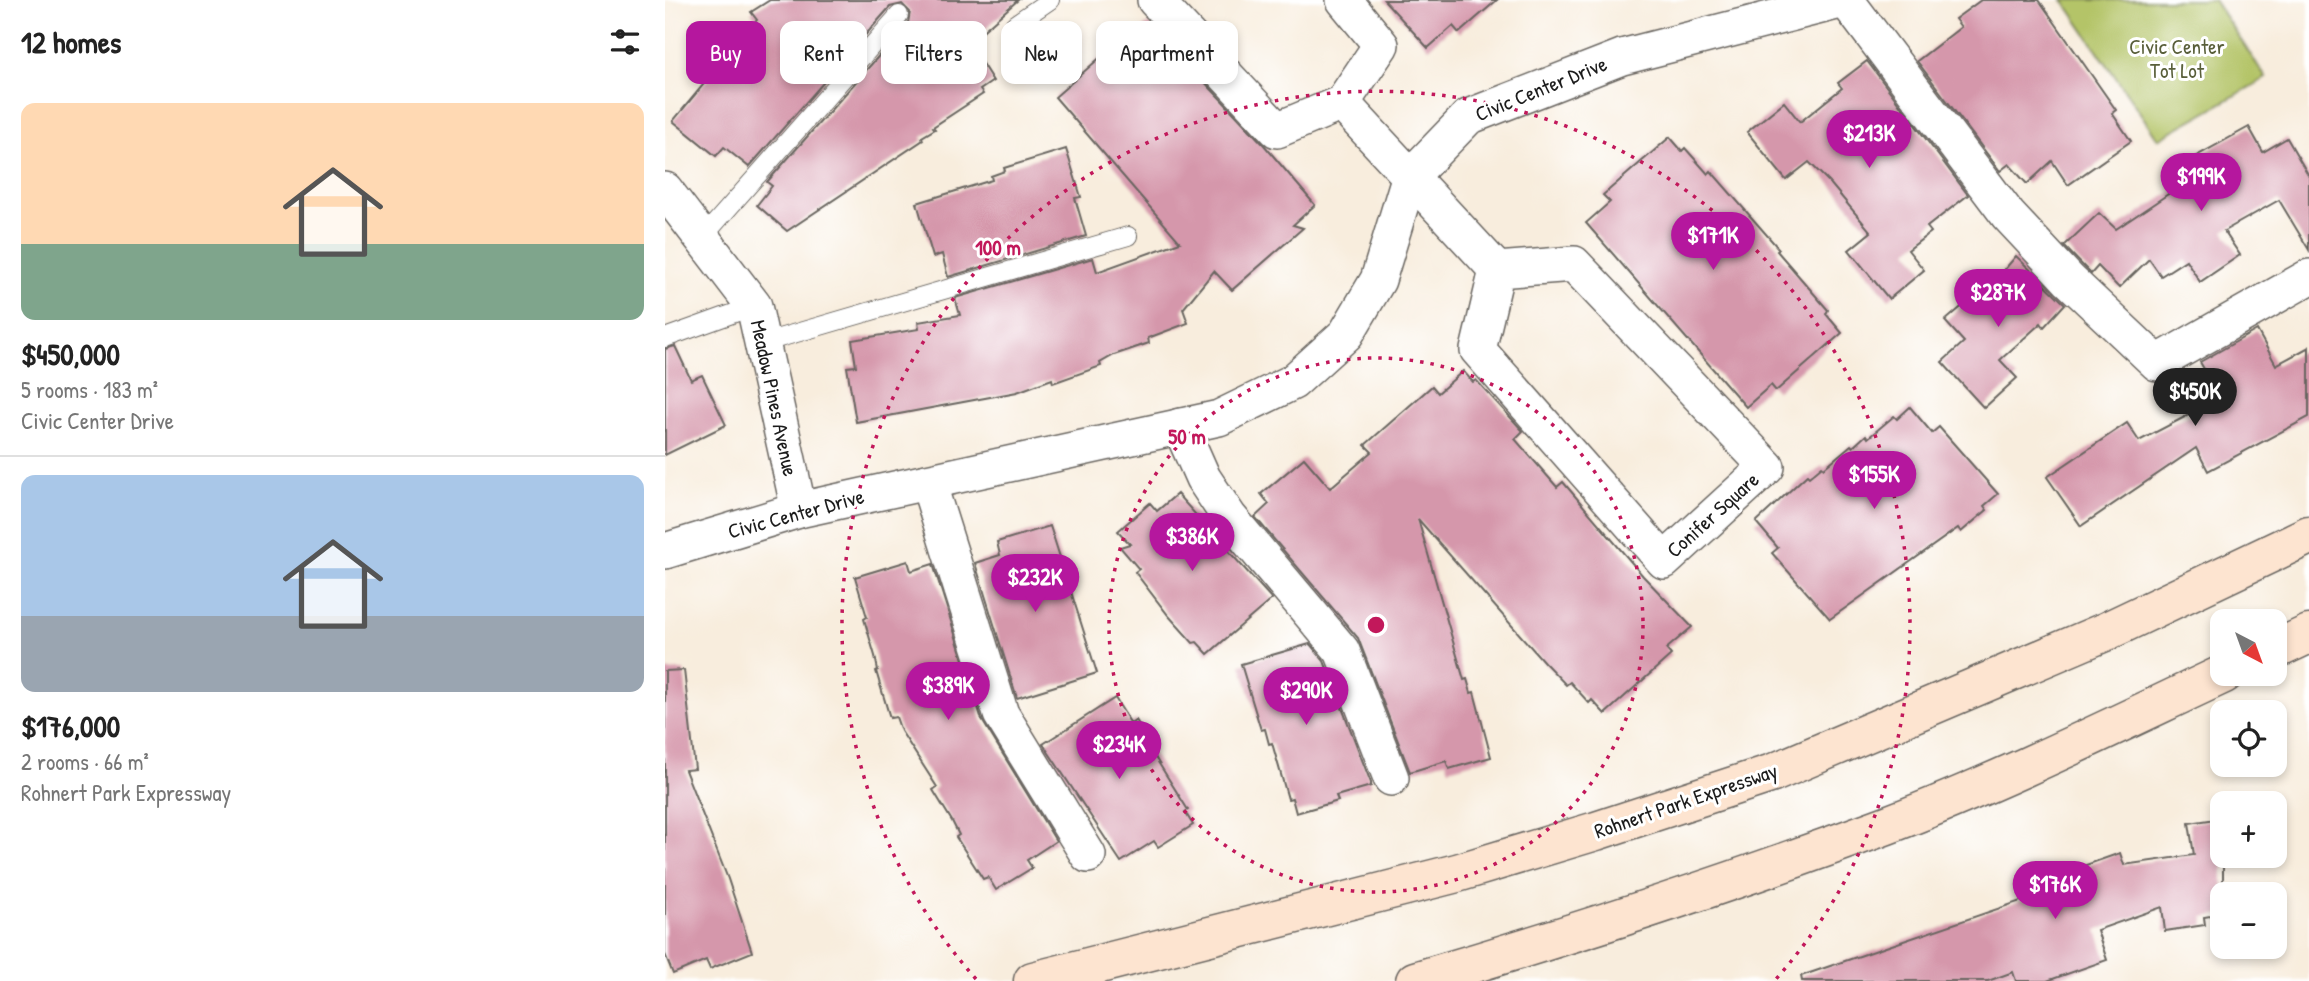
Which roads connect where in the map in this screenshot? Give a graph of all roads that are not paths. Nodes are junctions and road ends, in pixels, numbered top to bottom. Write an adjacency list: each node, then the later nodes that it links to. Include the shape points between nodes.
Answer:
1 (1049, 0): 6 (lane)
2 (1155, 0): 7 (street, via 1277,130)
3 (1344, 0): 7 (street, via 1381,45)
4 (1845, 0): 8 (street, Civic Center Drive, via 1622,57 1468,117); 13 (street, Civic Center Drive, via 2008,215 2157,363)
5 (899, 15): 11 (lane)
6 (1019, 21)
7 (1342, 103): 8 (street)
8 (1409, 178): 12 (street); 17 (street, Civic Center Drive, via 1378,280 1346,334 1293,382 1219,418)
9 (665, 190): 11 (street, Meadow Pines Avenue)
10 (1128, 236): 16 (lane)
11 (702, 238): 14 (street, Meadow Pines Avenue)
12 (1497, 270): 12 (street, Conifer Square, via 1478,349 1664,561 1767,467 1574,264)
13 (2309, 277)
14 (754, 306): 15 (lane); 16 (street, Meadow Pines Avenue)
15 (665, 338)
16 (762, 343): 19 (street, Meadow Pines Avenue)
17 (1180, 426): 18 (street, Civic Center Drive); 25 (street, via 1203,478 1229,517 1342,651)
18 (928, 482): 19 (street, Civic Center Drive); 26 (street, via 1001,715)
19 (799, 510): 21 (street, Civic Center Drive)
20 (2309, 536): 27 (main road, Rohnert Park Expressway, via 2107,631 1773,773 1457,873)
21 (665, 551)
22 (2309, 634): 23 (main road)
23 (2287, 644)
24 (2210, 681): 28 (main road, via 1888,824 1591,929)
25 (1391, 778)
26 (1088, 856)
27 (1033, 981)
28 (1415, 981)

